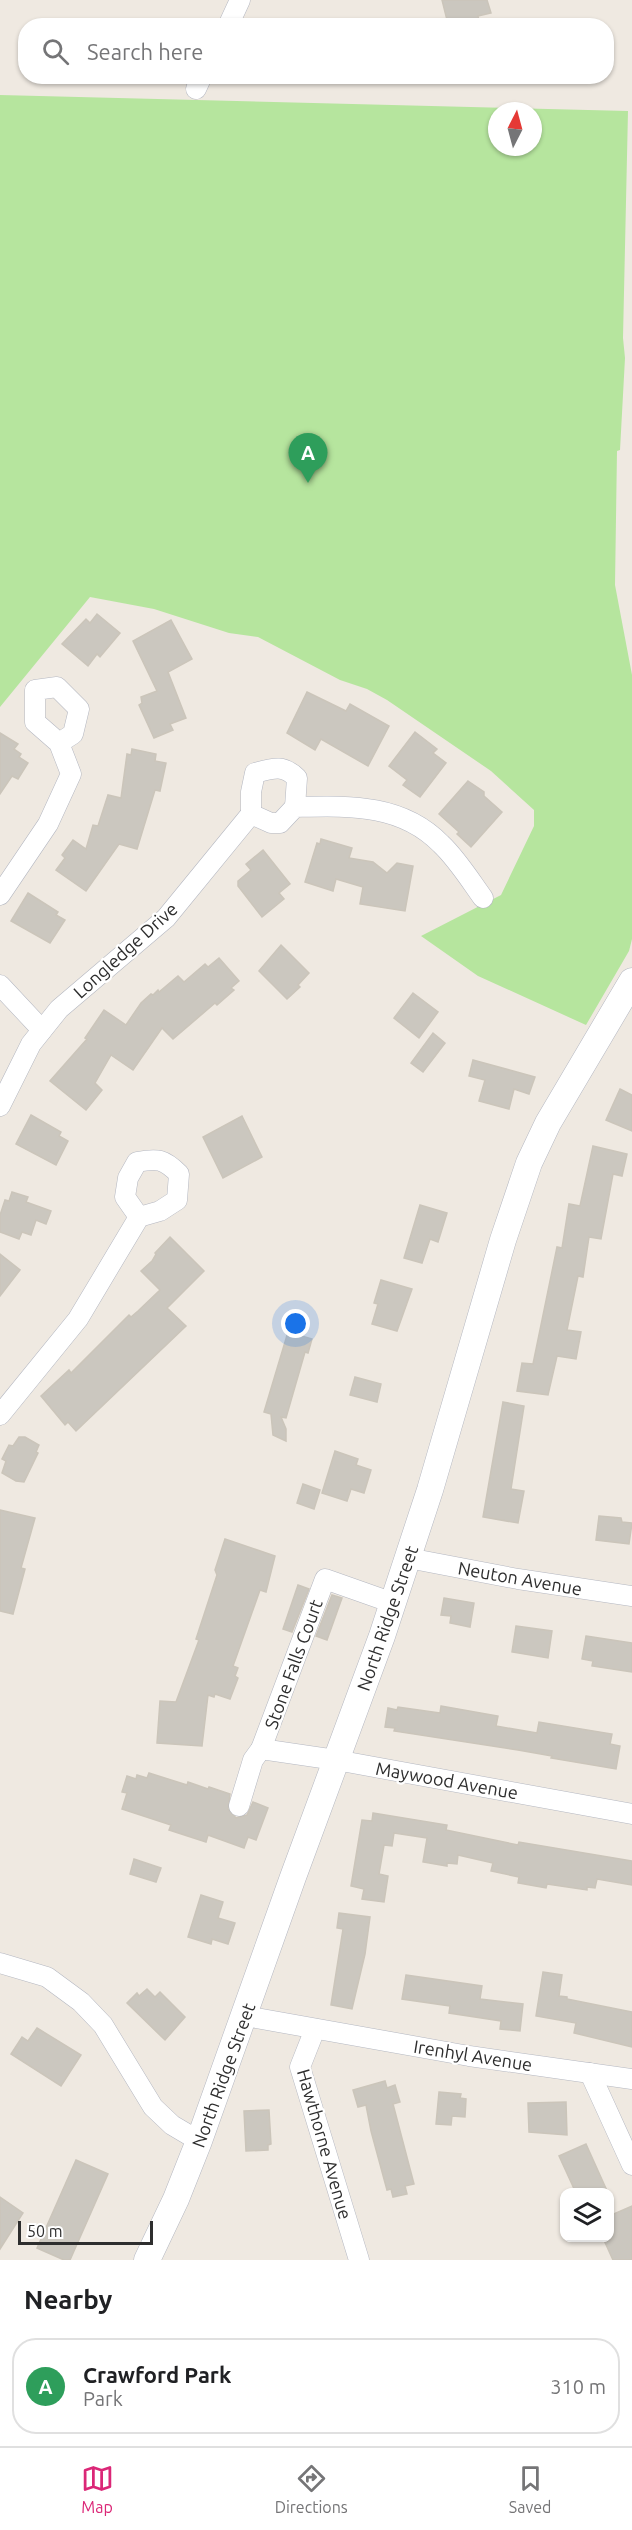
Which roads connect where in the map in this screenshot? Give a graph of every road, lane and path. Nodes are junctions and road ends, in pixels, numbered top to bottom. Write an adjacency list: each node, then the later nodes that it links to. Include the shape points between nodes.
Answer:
1 (240, 0): 2 (street)
2 (232, 18)
3 (59, 743): 6 (street, via 71,774 48,824)
4 (295, 807): 5 (street, via 280,822 271,823); 5 (street, via 297,778 288,769 277,767 255,773); 7 (street, via 361,806 422,826 443,845)
5 (251, 814): 10 (street, Longledge Drive, via 166,918 59,1009)
6 (0, 895)
7 (483, 898)
8 (632, 981): 14 (street, North Ridge Street, via 548,1123 529,1163)
9 (0, 986): 10 (street)
10 (42, 1030): 11 (street, Longledge Drive)
11 (0, 1106)
12 (140, 1217): 13 (street, via 78,1319)
13 (0, 1415)
14 (408, 1558): 15 (street, Neuton Avenue); 16 (street, North Ridge Street)
15 (632, 1596)
16 (393, 1603): 17 (street, Stone Falls Court, via 325,1579); 18 (street, North Ridge Street)
17 (261, 1749): 18 (street, Maywood Avenue); 19 (street, Stone Falls Court)
18 (336, 1760): 20 (street, Maywood Avenue); 22 (street, North Ridge Street)
19 (239, 1806)
20 (632, 1814)
21 (0, 1963): 26 (street, via 47,1977 81,2002 103,2025 153,2107 172,2125)
22 (245, 2016): 23 (street); 26 (street, North Ridge Street)
23 (315, 2029): 24 (street, Irenhyl Avenue); 29 (street, Hawthorne Avenue, via 300,2067)
24 (590, 2073): 25 (street, Irenhyl Avenue); 27 (street)
25 (632, 2079)
26 (199, 2141): 28 (street, North Ridge Street)
27 (632, 2165)
28 (147, 2260)
29 (359, 2260)

